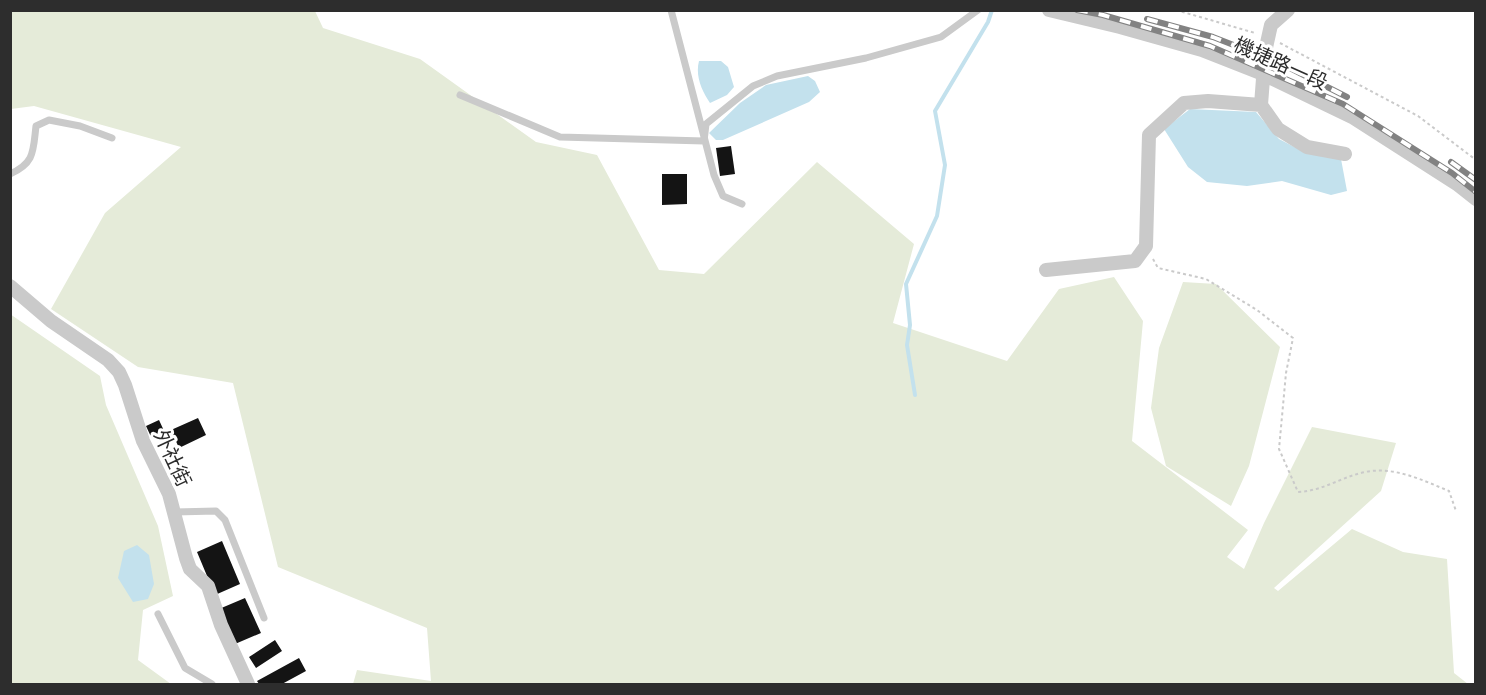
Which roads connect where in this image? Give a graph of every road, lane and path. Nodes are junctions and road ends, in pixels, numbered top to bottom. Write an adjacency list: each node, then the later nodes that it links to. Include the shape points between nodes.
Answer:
1 (671, 10): 11 (lane)
2 (978, 10): 11 (lane, via 941,37 866,58 777,76 753,86 706,124)
3 (1049, 10): 7 (street, 機捷路一段, via 1202,51)
4 (1176, 10): 6 (path, 機捷路一段)
5 (1288, 10): 6 (street, via 1271,25)
6 (1269, 37): 7 (street); 13 (path, 機捷路一段, via 1418,116)
7 (1263, 74): 9 (street); 15 (street, 機捷路一段, via 1353,118)
8 (460, 95): 11 (lane, via 560,137)
9 (1261, 105): 12 (street, via 1278,129 1308,147); 17 (street, via 1184,103 1149,135)
10 (112, 138): 14 (lane, via 49,120 36,126 32,157 23,168)
11 (704, 141): 16 (lane, via 723,196)
12 (1345, 154)
13 (1476, 160)
14 (10, 174)
15 (1476, 199)
16 (742, 204)
17 (1146, 246): 18 (street, via 1135,261); 20 (path, via 1158,268 1206,279 1293,338 1279,449 1298,492 1313,491 1365,472 1400,472 1449,490)
18 (1046, 270)
19 (10, 286): 21 (street, 外社街, via 119,372 143,441)
20 (1456, 511)
21 (175, 512): 23 (lane, via 216,511 225,520); 25 (street, 外社街, via 190,569 208,586)
22 (158, 614): 24 (lane, via 185,668)
23 (264, 618)
24 (212, 684)
25 (248, 684)

